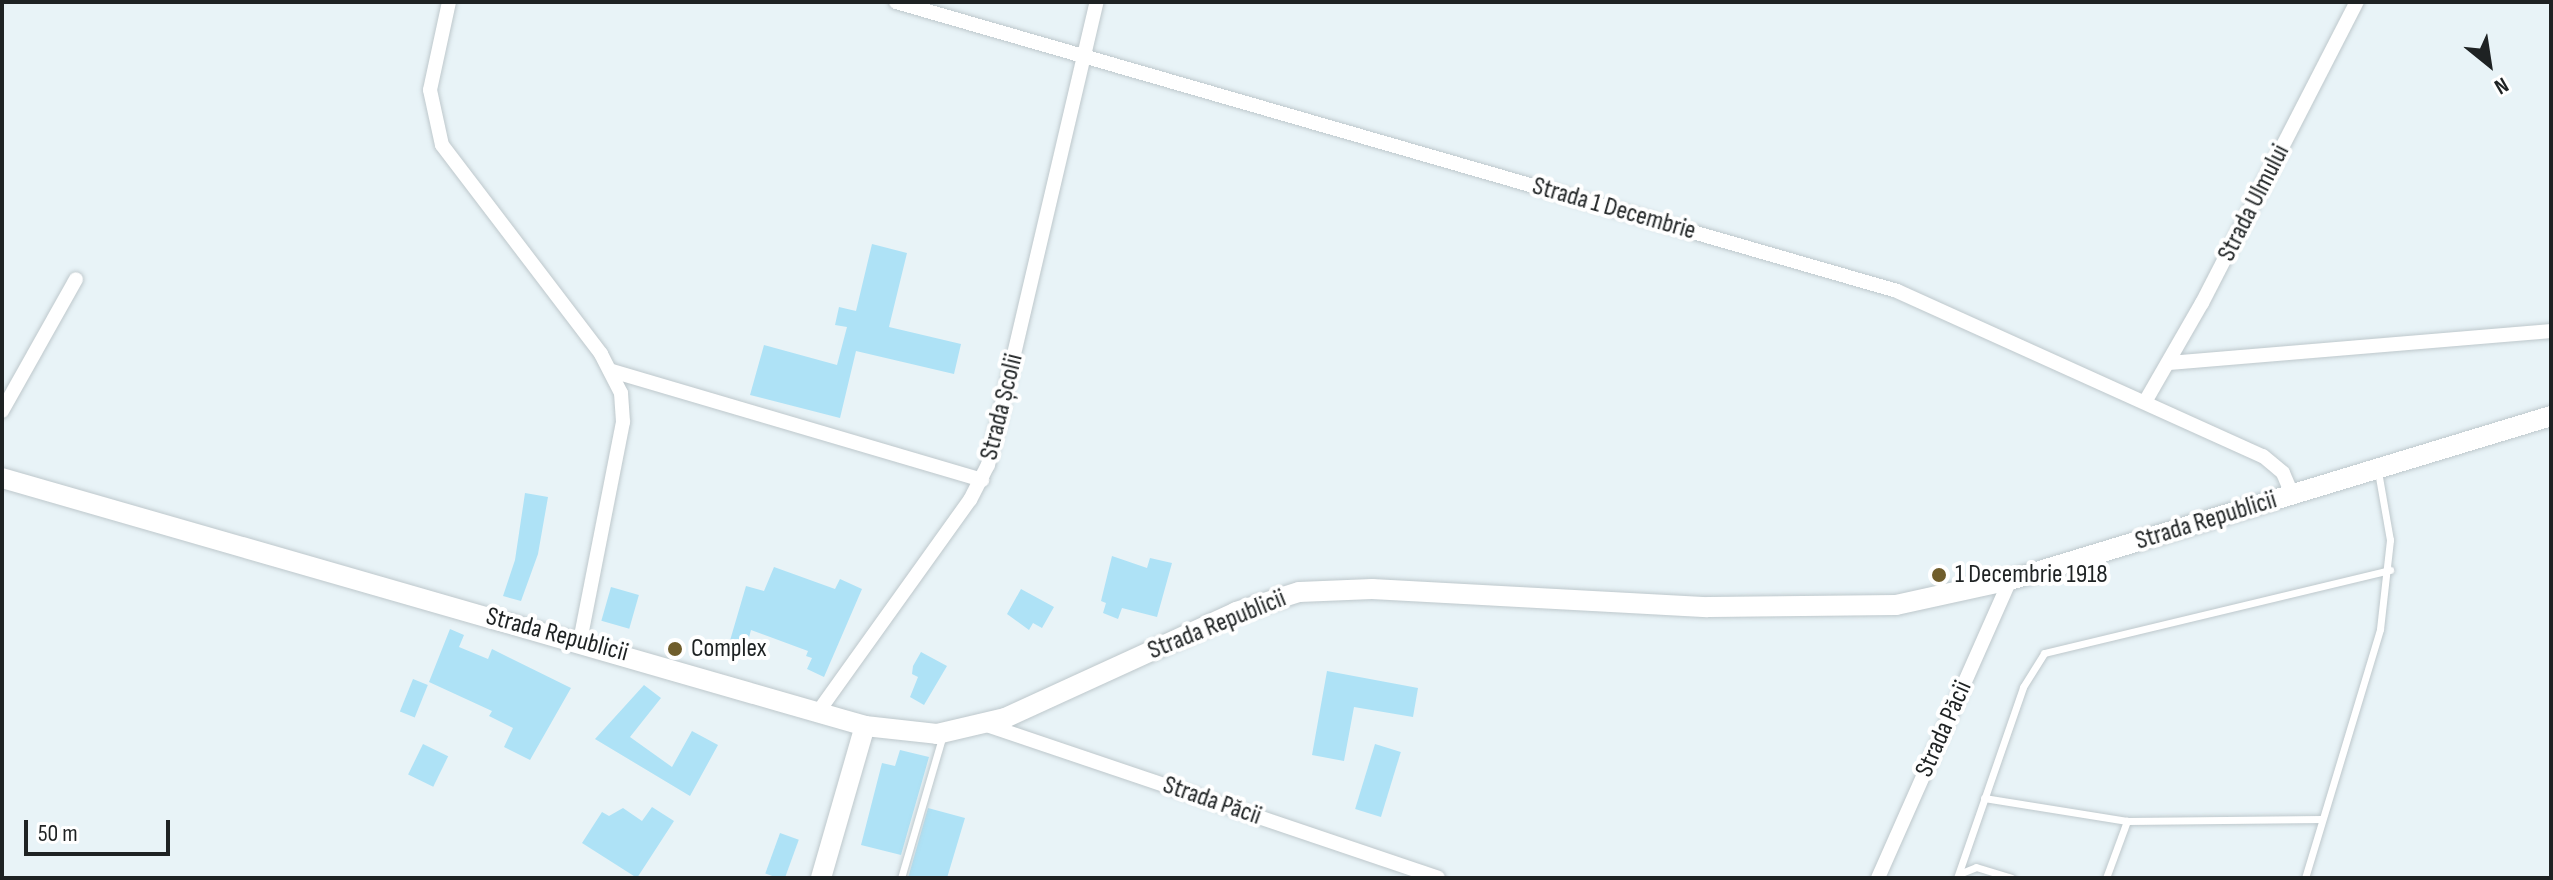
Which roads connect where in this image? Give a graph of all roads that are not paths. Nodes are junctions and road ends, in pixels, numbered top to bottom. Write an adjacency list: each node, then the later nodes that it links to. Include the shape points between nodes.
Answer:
1 (449, 2): 9 (street, via 431,70 430,109 442,145)
2 (896, 2): 5 (street, Strada 1 Decembrie)
3 (1097, 2): 5 (street, Strada Școlii)
4 (2357, 2): 8 (street, Strada Ulmului)
5 (1084, 56): 10 (street, Strada 1 Decembrie, via 1897,291); 15 (street, Strada Școlii)
6 (76, 279): 11 (street)
7 (2551, 331): 8 (street)
8 (2170, 363): 10 (street, Strada Ulmului)
9 (612, 371): 15 (street); 19 (street, via 621,393 623,422)
10 (2145, 402): 16 (street, Strada 1 Decembrie, via 2272,462)
11 (2, 411)
12 (2551, 416): 13 (main road, Strada Republicii)
13 (2378, 469): 16 (main road, Strada Republicii); 17 (lane)
14 (2, 478): 19 (main road, Strada Republicii)
15 (982, 480): 20 (street, Strada Școlii)
16 (2293, 496): 18 (main road, Strada Republicii)
17 (2390, 570): 24 (lane, via 2044,653 2023,687); 25 (lane, via 2380,629)
18 (2010, 580): 21 (main road, Strada Republicii, via 1896,605 1789,609 1372,589 1299,592 1255,604); 31 (street, Strada Păcii)
19 (580, 641): 20 (main road, Strada Republicii)
20 (818, 712): 22 (main road, Strada Republicii)
21 (987, 725): 23 (main road, Strada Republicii); 30 (street, Strada Păcii)
22 (865, 726): 23 (main road, Strada Republicii); 28 (main road)
23 (943, 734): 29 (lane)
24 (1984, 798): 26 (lane); 27 (lane)
25 (2322, 819): 26 (lane); 34 (lane)
26 (2127, 821): 33 (lane)
27 (1958, 877): 32 (lane, via 1965,868 1976,867)
28 (821, 878)
29 (901, 878)
30 (1438, 878)
31 (1878, 878)
32 (2011, 878)
33 (2106, 878)
34 (2305, 878)

